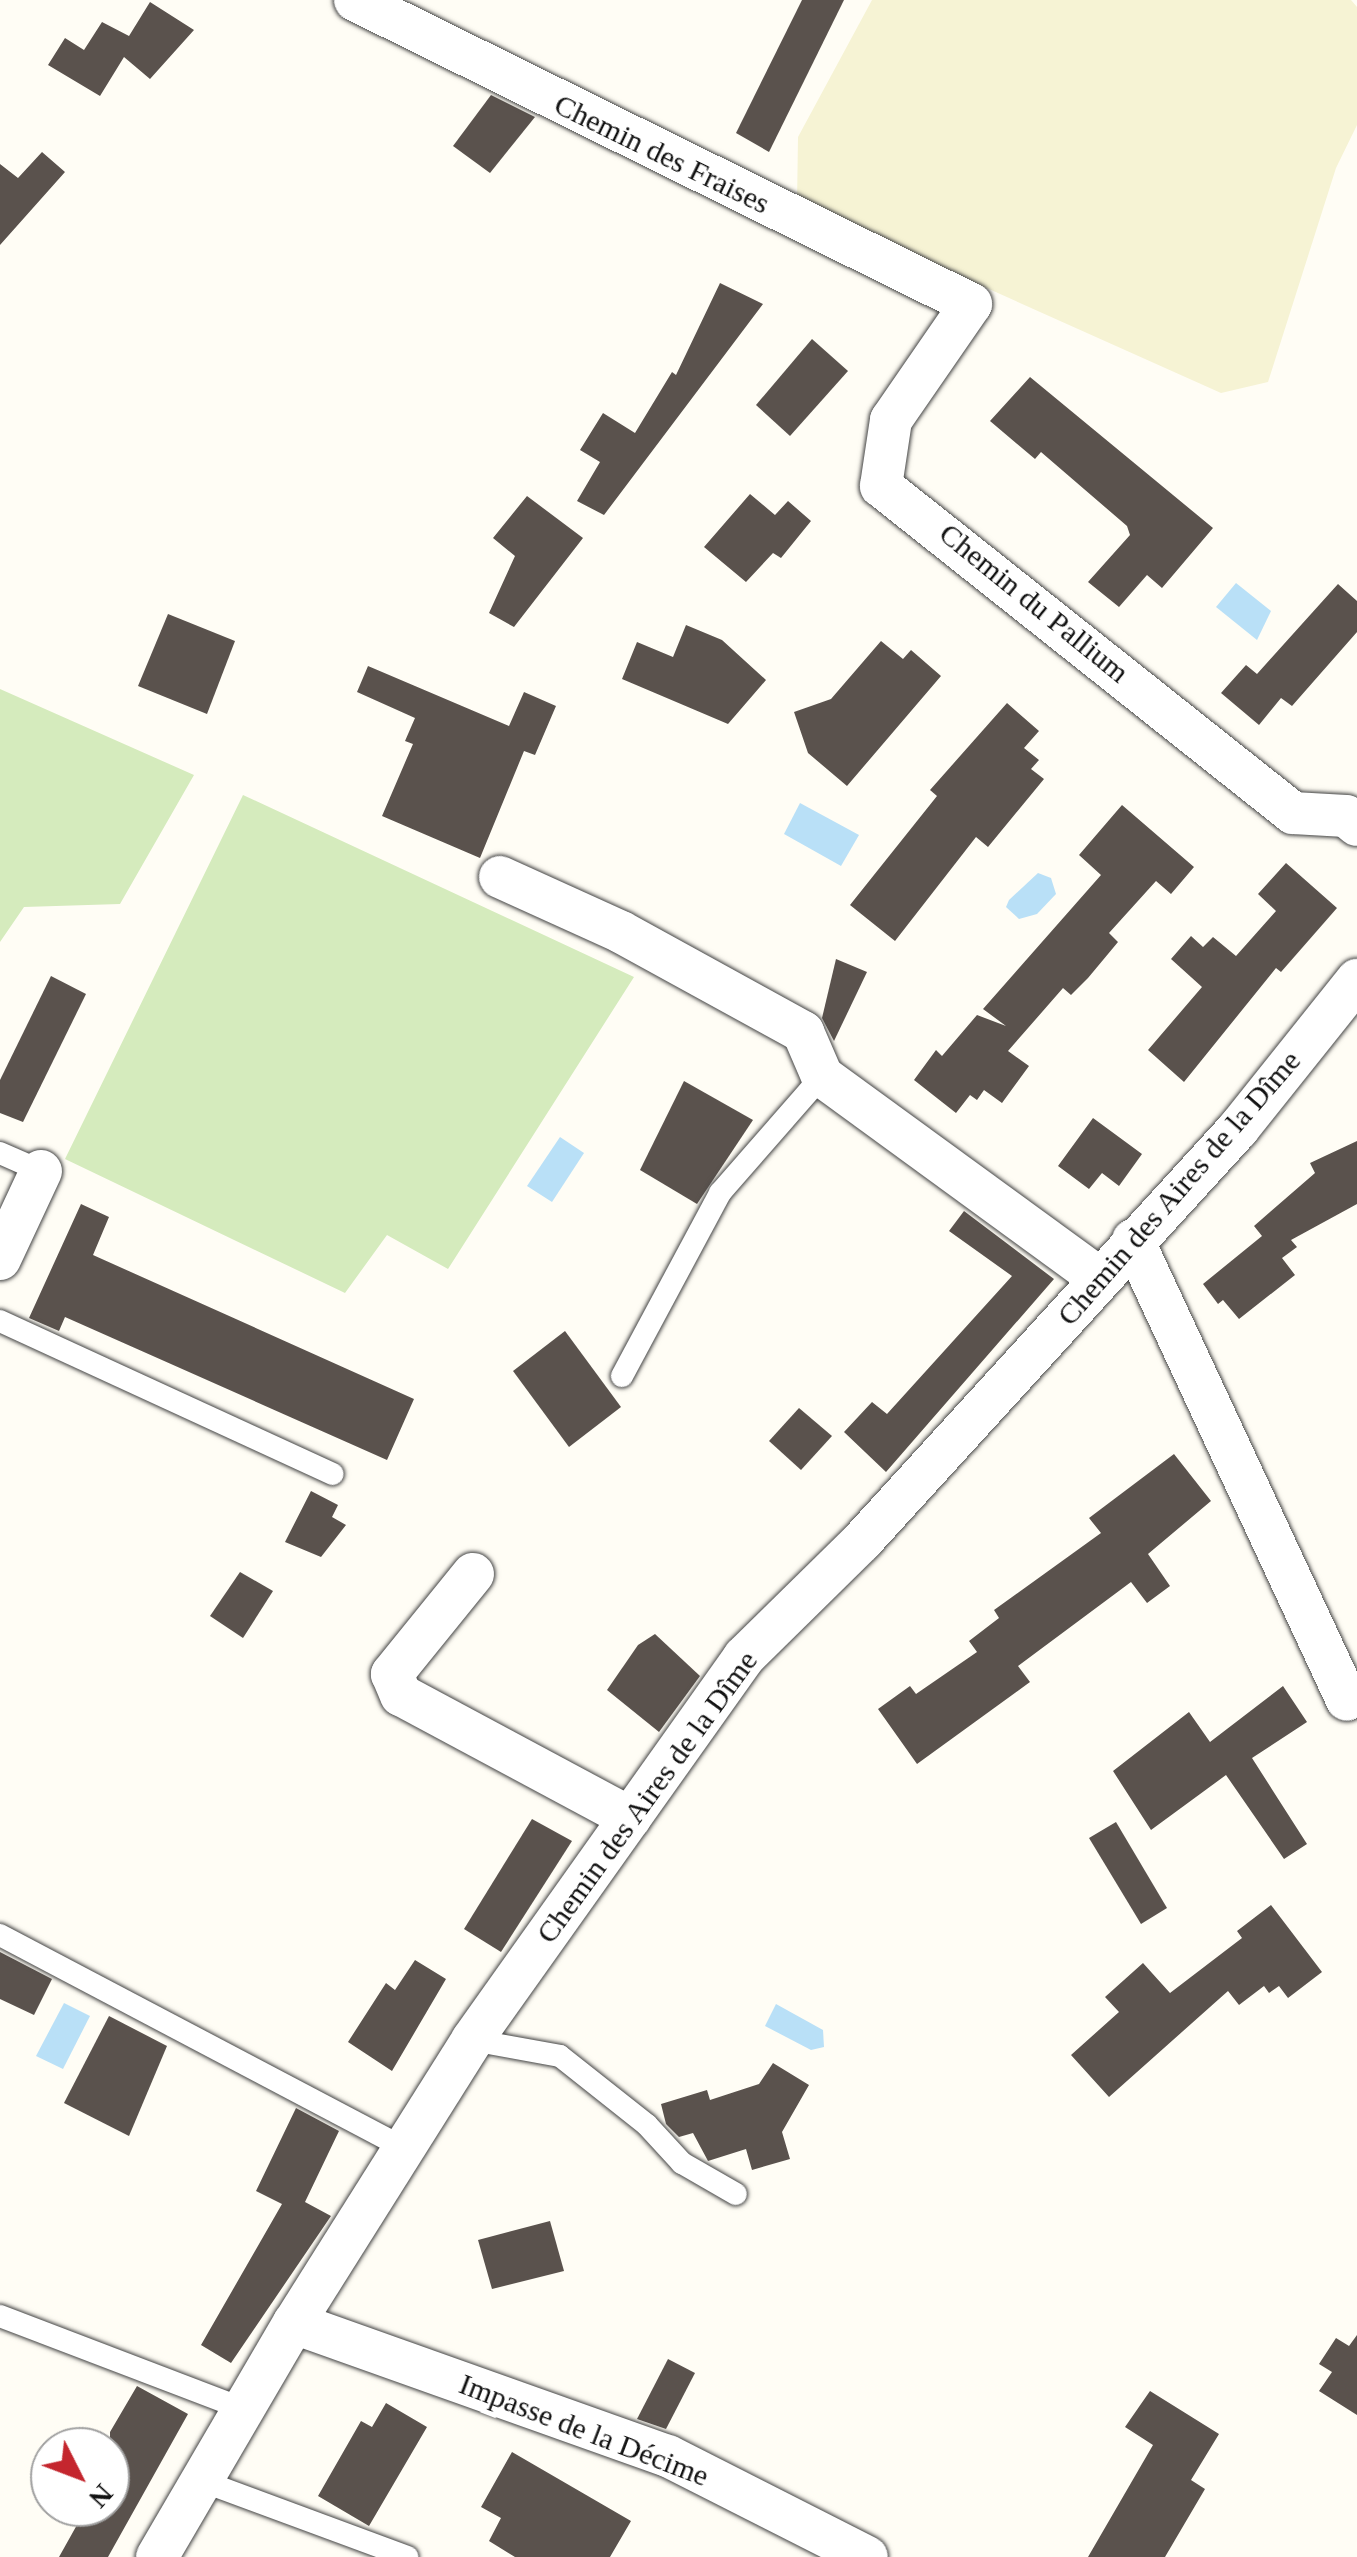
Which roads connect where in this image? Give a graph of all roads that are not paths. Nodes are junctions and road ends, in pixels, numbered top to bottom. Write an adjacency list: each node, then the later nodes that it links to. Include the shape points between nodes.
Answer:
1 (355, 0): 2 (street, Chemin des Fraises)
2 (971, 304): 3 (street, Chemin du Pallium, via 890,420 882,486 1294,813 1346,816)
3 (1357, 825)
4 (500, 877): 6 (street, via 621,932 802,1032)
5 (1357, 980): 9 (street, Chemin des Aires de la Dîme, via 1238,1129)
6 (822, 1076): 11 (street); 13 (lane, via 720,1193)
7 (0, 1153): 8 (lane)
8 (41, 1171): 10 (street)
9 (1133, 1240): 11 (street, Chemin des Aires de la Dîme); 16 (street)
10 (0, 1259)
11 (1100, 1279): 17 (street, Chemin des Aires de la Dîme, via 862,1540 744,1657)
12 (0, 1321): 14 (lane)
13 (622, 1376)
14 (333, 1474)
15 (473, 1574): 17 (street, via 392,1674 401,1694)
16 (1347, 1700)
17 (630, 1818): 19 (street, Chemin des Aires de la Dîme)
18 (0, 1935): 20 (lane)
19 (472, 2040): 20 (street, Chemin des Aires de la Dîme); 21 (lane, via 560,2056 646,2124 682,2163)
20 (404, 2148): 23 (street, Chemin des Aires de la Dîme)
21 (736, 2194)
22 (0, 2316): 24 (lane)
23 (294, 2323): 24 (street, Chemin des Aires de la Dîme); 28 (street, Impasse de la Décime, via 668,2456)
24 (244, 2409): 25 (street, Chemin des Aires de la Dîme)
25 (202, 2481): 26 (street, Chemin des Aires de la Dîme); 27 (lane)
26 (157, 2557)
27 (407, 2557)
28 (866, 2557)

